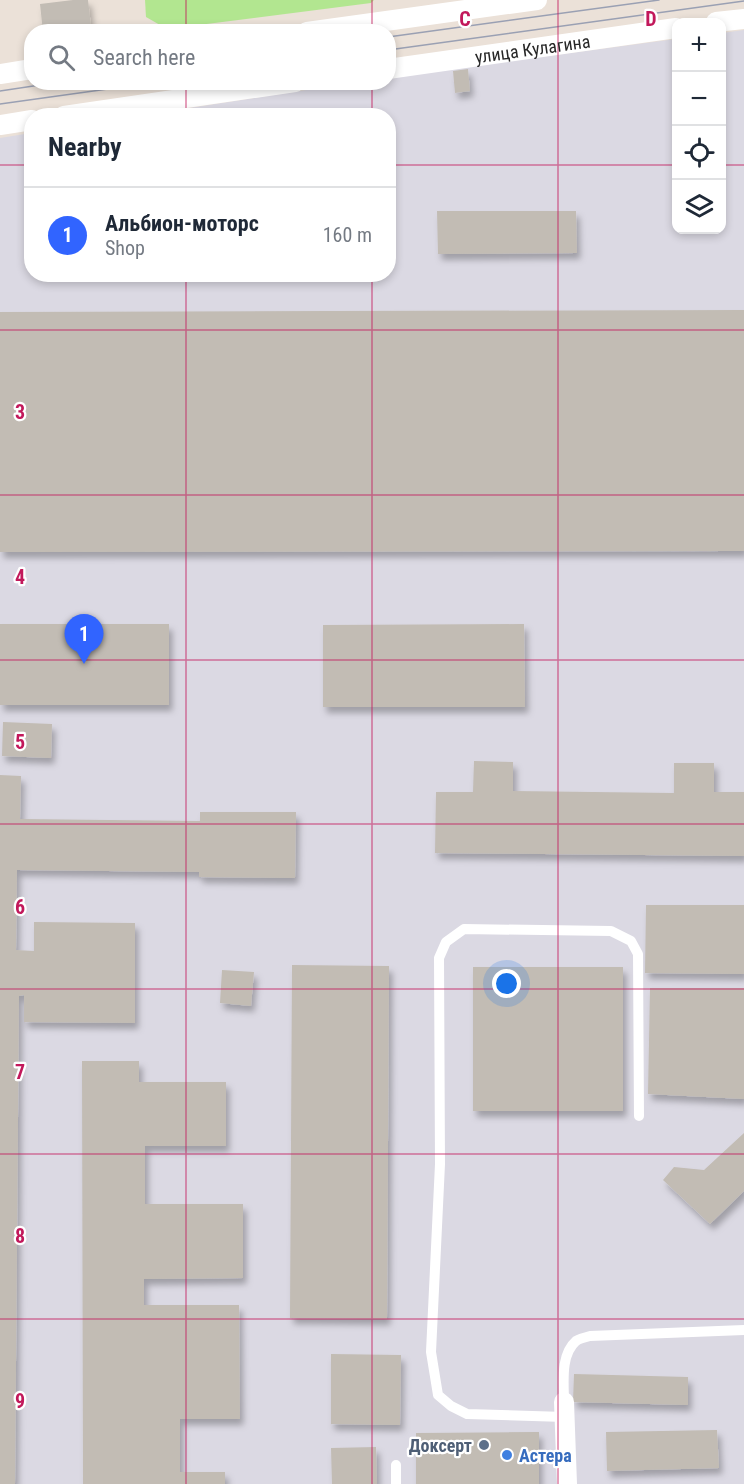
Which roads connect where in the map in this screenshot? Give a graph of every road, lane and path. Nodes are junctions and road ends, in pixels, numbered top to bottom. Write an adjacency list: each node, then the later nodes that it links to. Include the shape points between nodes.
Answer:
1 (537, 0): 4 (street)
2 (744, 19): 3 (street)
3 (726, 21)
4 (364, 24)
5 (672, 29): 6 (street, улица Кулагина)
6 (396, 68)
7 (24, 70): 8 (street)
8 (0, 74)
9 (241, 90): 10 (street)
10 (118, 108)
11 (24, 121): 12 (street)
12 (0, 124)
13 (639, 1116): 15 (lane, via 638,954 631,941 611,931 464,929 446,942 439,958 440,1164 431,1352 438,1395 466,1414)
14 (744, 1330): 15 (lane, via 590,1336 577,1341 565,1364)
15 (565, 1410): 18 (street)
16 (396, 1465): 17 (lane)
17 (396, 1484)
18 (567, 1484)

